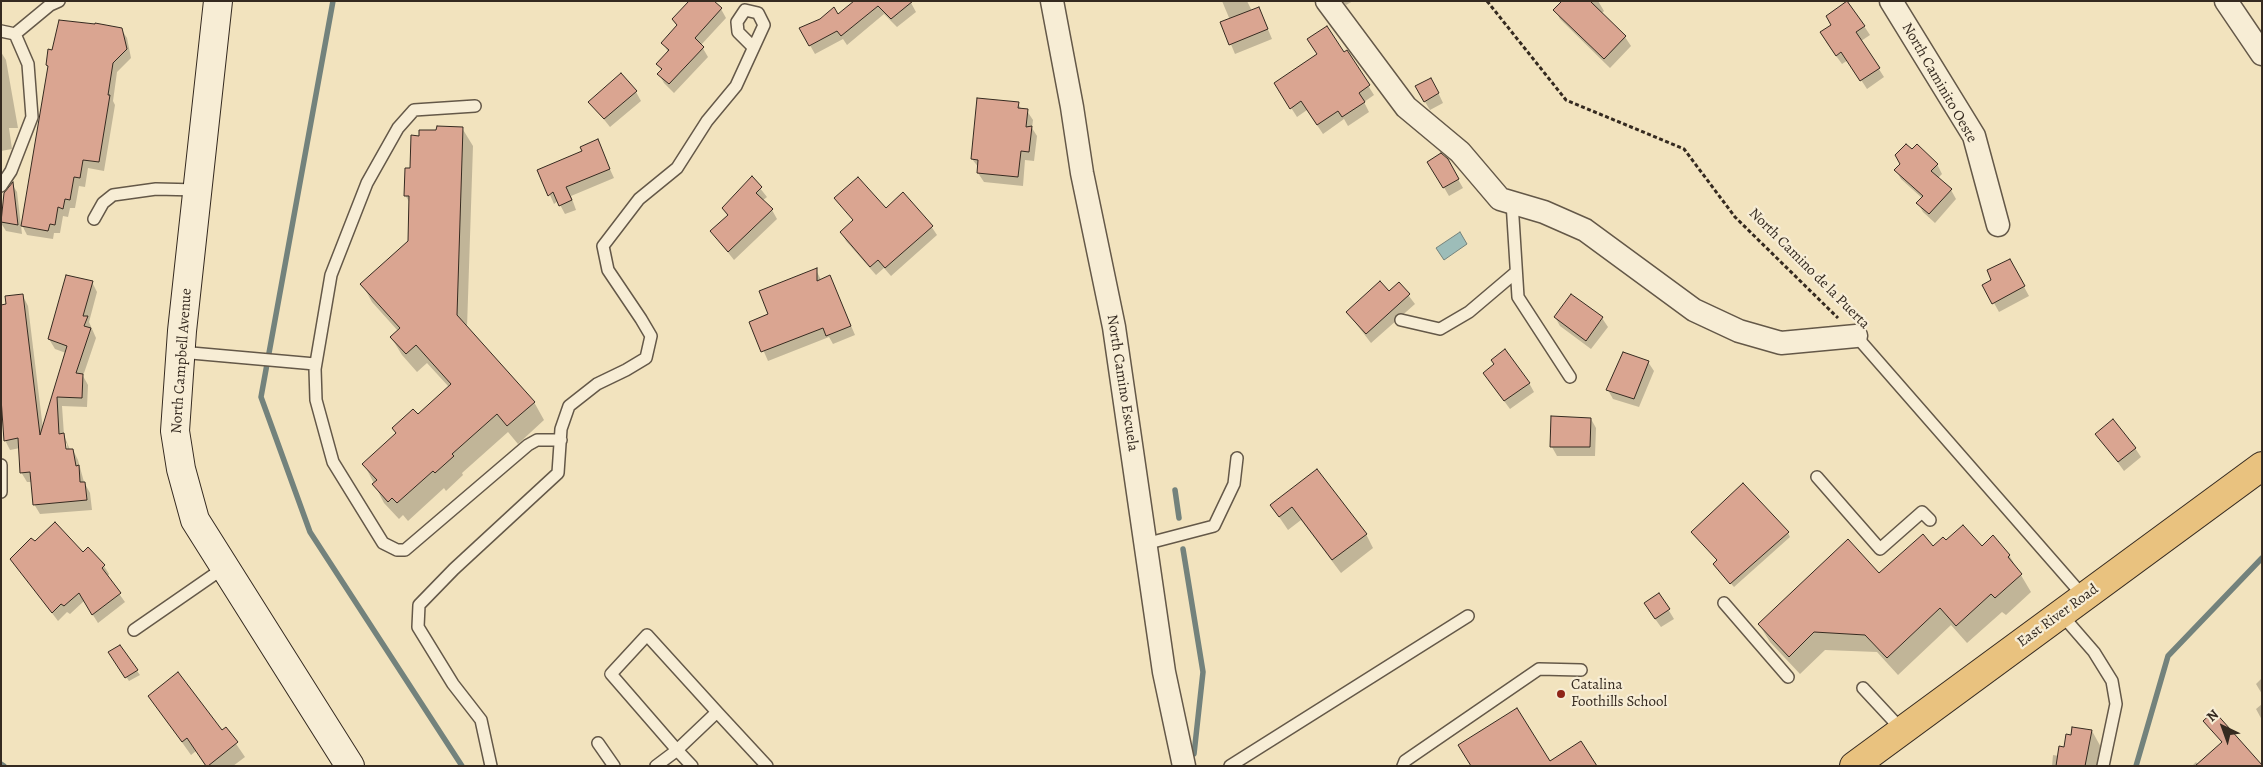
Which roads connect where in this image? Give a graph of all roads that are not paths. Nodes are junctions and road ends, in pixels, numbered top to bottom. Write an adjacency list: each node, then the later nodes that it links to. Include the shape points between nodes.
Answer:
1 (58, 1): 8 (lane)
2 (218, 1): 13 (main road, North Campbell Avenue)
3 (1052, 1): 30 (street, North Camino Escuela, via 1082,173 1114,327)
4 (1327, 1): 14 (street, via 1406,107 1460,152 1500,199)
5 (1891, 1): 16 (street, North Caminito Oeste, via 1974,136)
6 (2226, 1): 10 (street)
7 (1, 31): 8 (lane)
8 (16, 34): 12 (lane, via 28,64 32,117 11,171)
9 (753, 47): 23 (lane, via 736,86 707,120 676,168 639,199 603,246 608,270 651,336 646,358 597,384 569,406)
10 (2262, 54)
11 (475, 106): 21 (lane, via 414,110 398,128 367,183 331,275)
12 (1, 186)
13 (198, 190): 15 (lane, via 156,189 113,196 103,203); 20 (main road, North Campbell Avenue)
14 (1512, 202): 17 (lane); 19 (street, via 1585,230 1694,310 1739,331 1781,343)
15 (94, 219)
16 (1998, 225)
17 (1515, 273): 18 (lane, via 1469,312 1440,329); 22 (lane, via 1518,297)
18 (1401, 320)
19 (1856, 336): 32 (lane, North Camino de la Puerta)
20 (180, 352): 21 (lane); 31 (main road, North Campbell Avenue, via 175,431 181,469 196,520)
21 (315, 364): 23 (lane, via 316,400 333,462 383,543 397,550 405,550 528,445 537,440)
22 (1570, 377)
23 (560, 440): 45 (lane, via 558,473 419,605 418,628 453,684 481,720)
24 (1237, 458): 30 (lane, via 1234,484 1214,526)
25 (1, 465): 28 (lane)
26 (2262, 466): 32 (main road, East River Road)
27 (1817, 477): 29 (lane, via 1880,549 1922,512)
28 (1, 492)
29 (1930, 520)
30 (1145, 544): 50 (street, North Camino Escuela, via 1164,672)
31 (225, 568): 36 (lane); 44 (main road, North Campbell Avenue)
32 (2085, 598): 34 (main road, East River Road)
33 (1724, 603): 38 (lane)
34 (2061, 614): 41 (main road, East River Road); 54 (lane, via 2094,652 2112,681 2116,704)
35 (1468, 616): 51 (lane)
36 (134, 630)
37 (1580, 670): 52 (lane, via 1540,669 1405,761)
38 (1788, 678)
39 (1863, 688): 41 (lane)
40 (716, 712): 43 (lane); 43 (lane, via 647,635 611,674); 49 (lane)
41 (1902, 730): 53 (main road, East River Road)
42 (598, 743): 46 (lane)
43 (677, 750): 47 (lane); 48 (lane)
44 (350, 766)
45 (490, 766)
46 (614, 766)
47 (656, 766)
48 (692, 766)
49 (767, 766)
50 (1184, 766)
51 (1230, 766)
52 (1403, 766)
53 (1854, 766)
54 (2103, 766)

